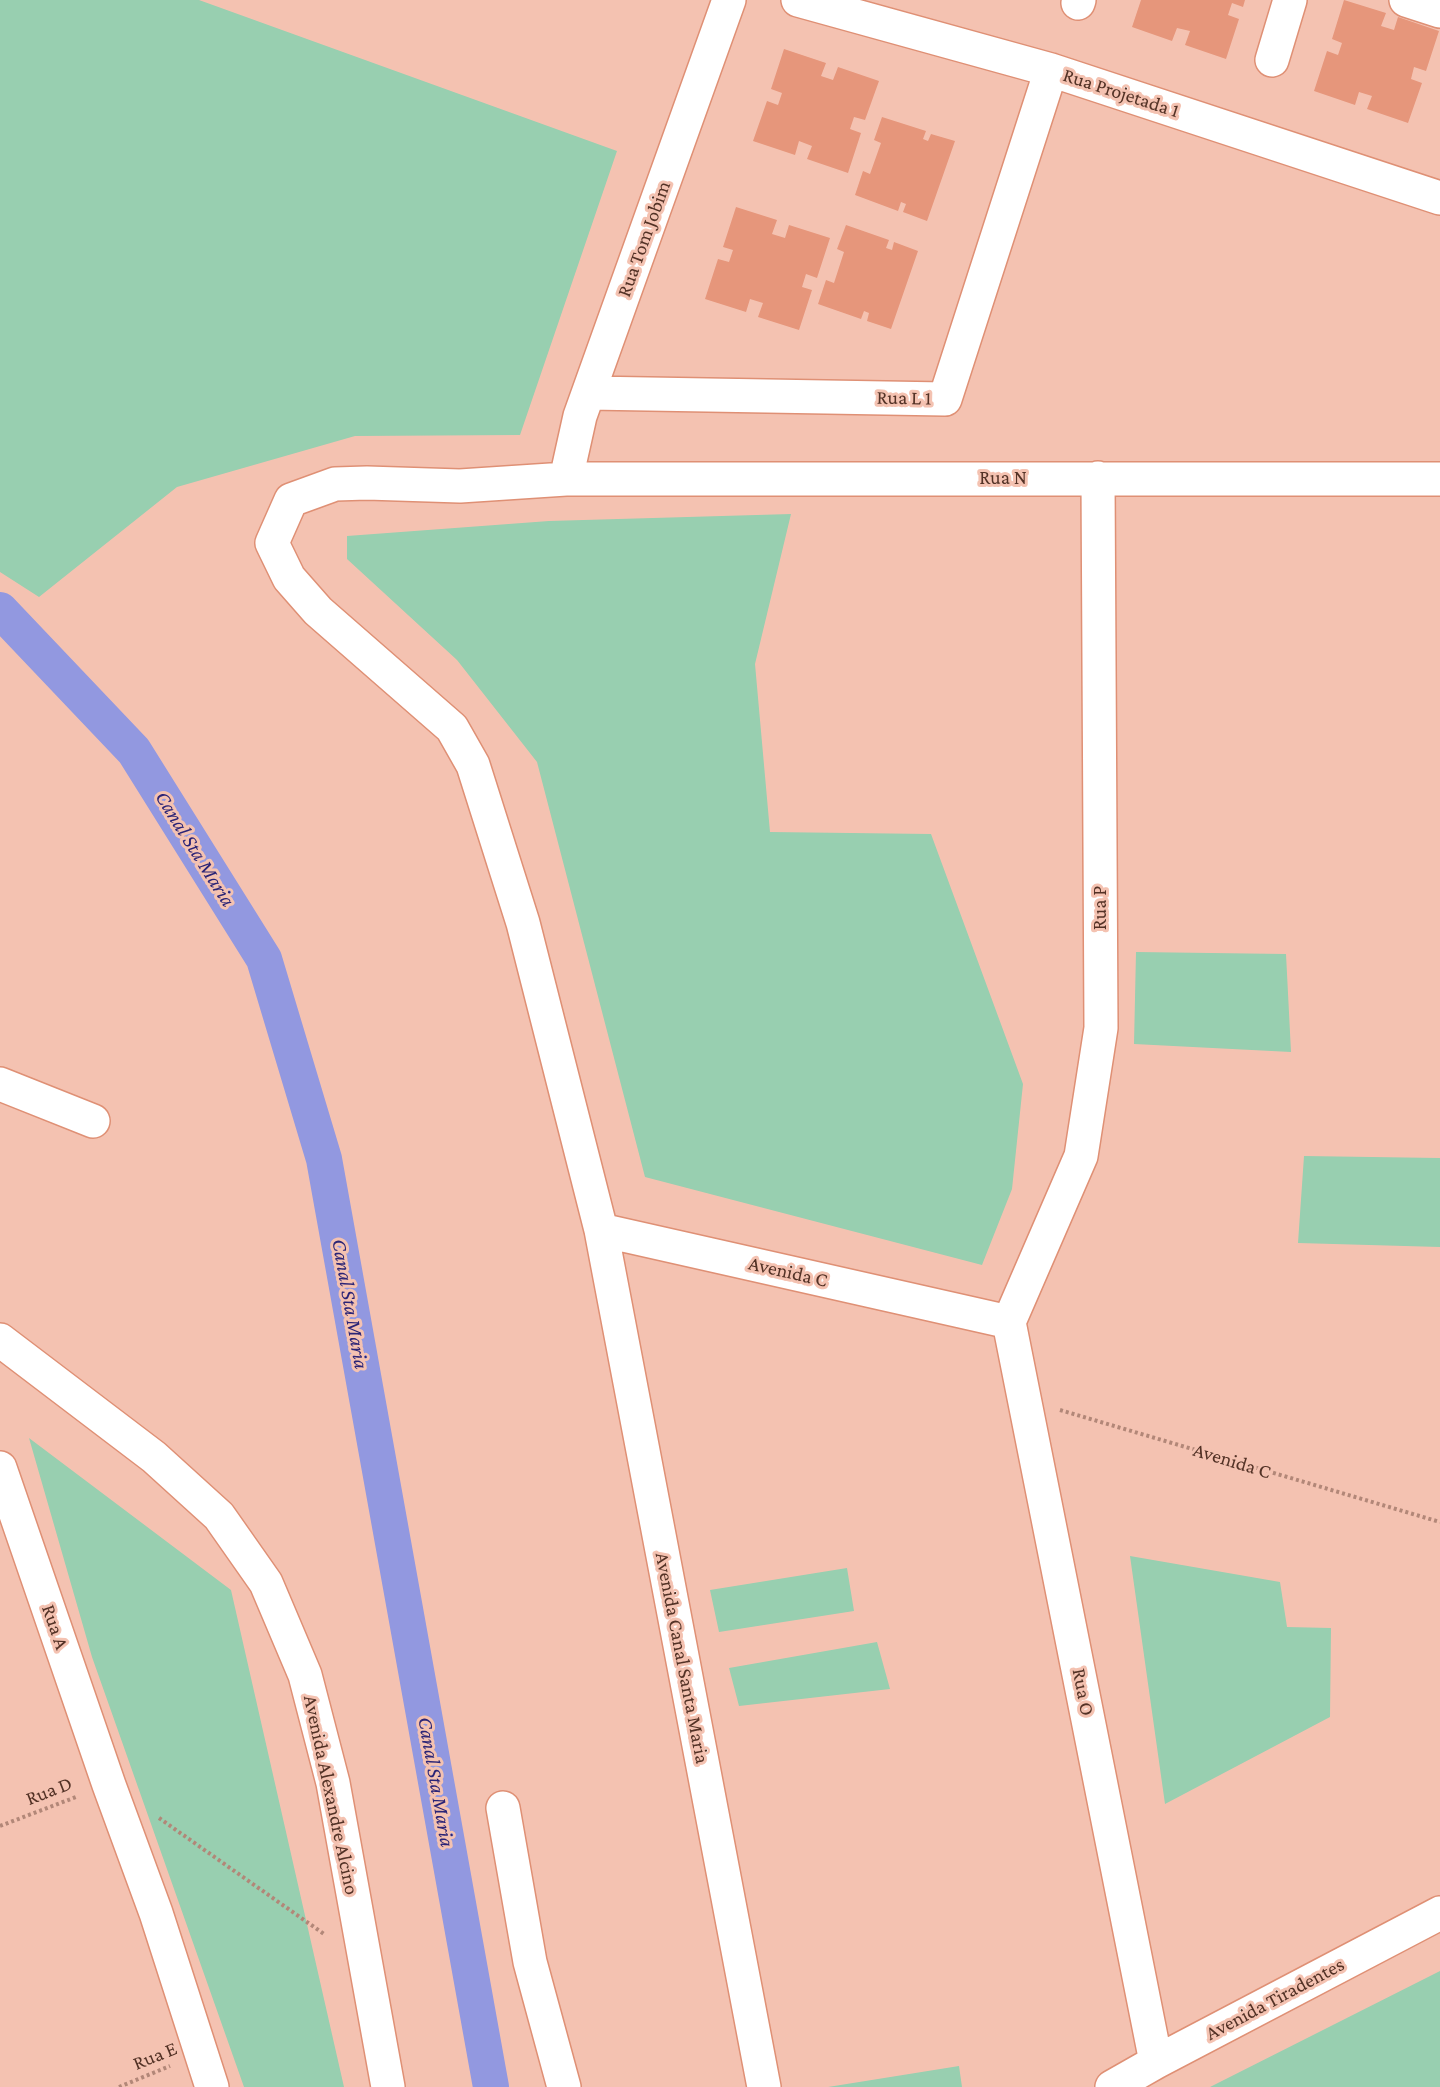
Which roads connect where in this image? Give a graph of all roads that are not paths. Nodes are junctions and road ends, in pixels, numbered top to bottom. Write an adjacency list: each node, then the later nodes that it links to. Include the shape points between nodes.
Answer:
1 (729, 0): 9 (street, Rua Tom Jobim)
2 (798, 0): 7 (street, Rua Projetada 1)
3 (1290, 0): 6 (street)
4 (1406, 0): 5 (street)
5 (1440, 11)
6 (1272, 60)
7 (1051, 70): 8 (street, Rua Projetada 1); 9 (street, Rua L 1, via 945,399)
8 (1440, 198)
9 (589, 393): 12 (street, Rua Tom Jobim)
10 (1098, 478): 11 (street, Rua N); 12 (street, Rua N); 16 (street, Rua P, via 1101,1028 1081,1156)
11 (1440, 478)
12 (566, 479): 15 (street, Rua N, via 460,486 335,484 291,500 272,543 288,579 318,611 452,728 473,765 523,923)
13 (0, 1084): 14 (street)
14 (93, 1121)
15 (601, 1230): 16 (street, Avenida C); 25 (street, Avenida Canal Santa Maria)
16 (1009, 1322): 21 (street, Rua O)
17 (0, 1340): 23 (street, Avenida Alexandre Alcino, via 154,1457 195,1494 219,1516 267,1583 305,1675 333,1783)
18 (0, 1468): 22 (street, Rua A, via 156,1913)
19 (503, 1808): 24 (street, via 530,1962)
20 (1440, 1913): 21 (street, Avenida Tiradentes)
21 (1156, 2062): 26 (street, Avenida Tiradentes)
22 (212, 2087)
23 (388, 2087)
24 (564, 2087)
25 (764, 2087)
26 (1112, 2087)

